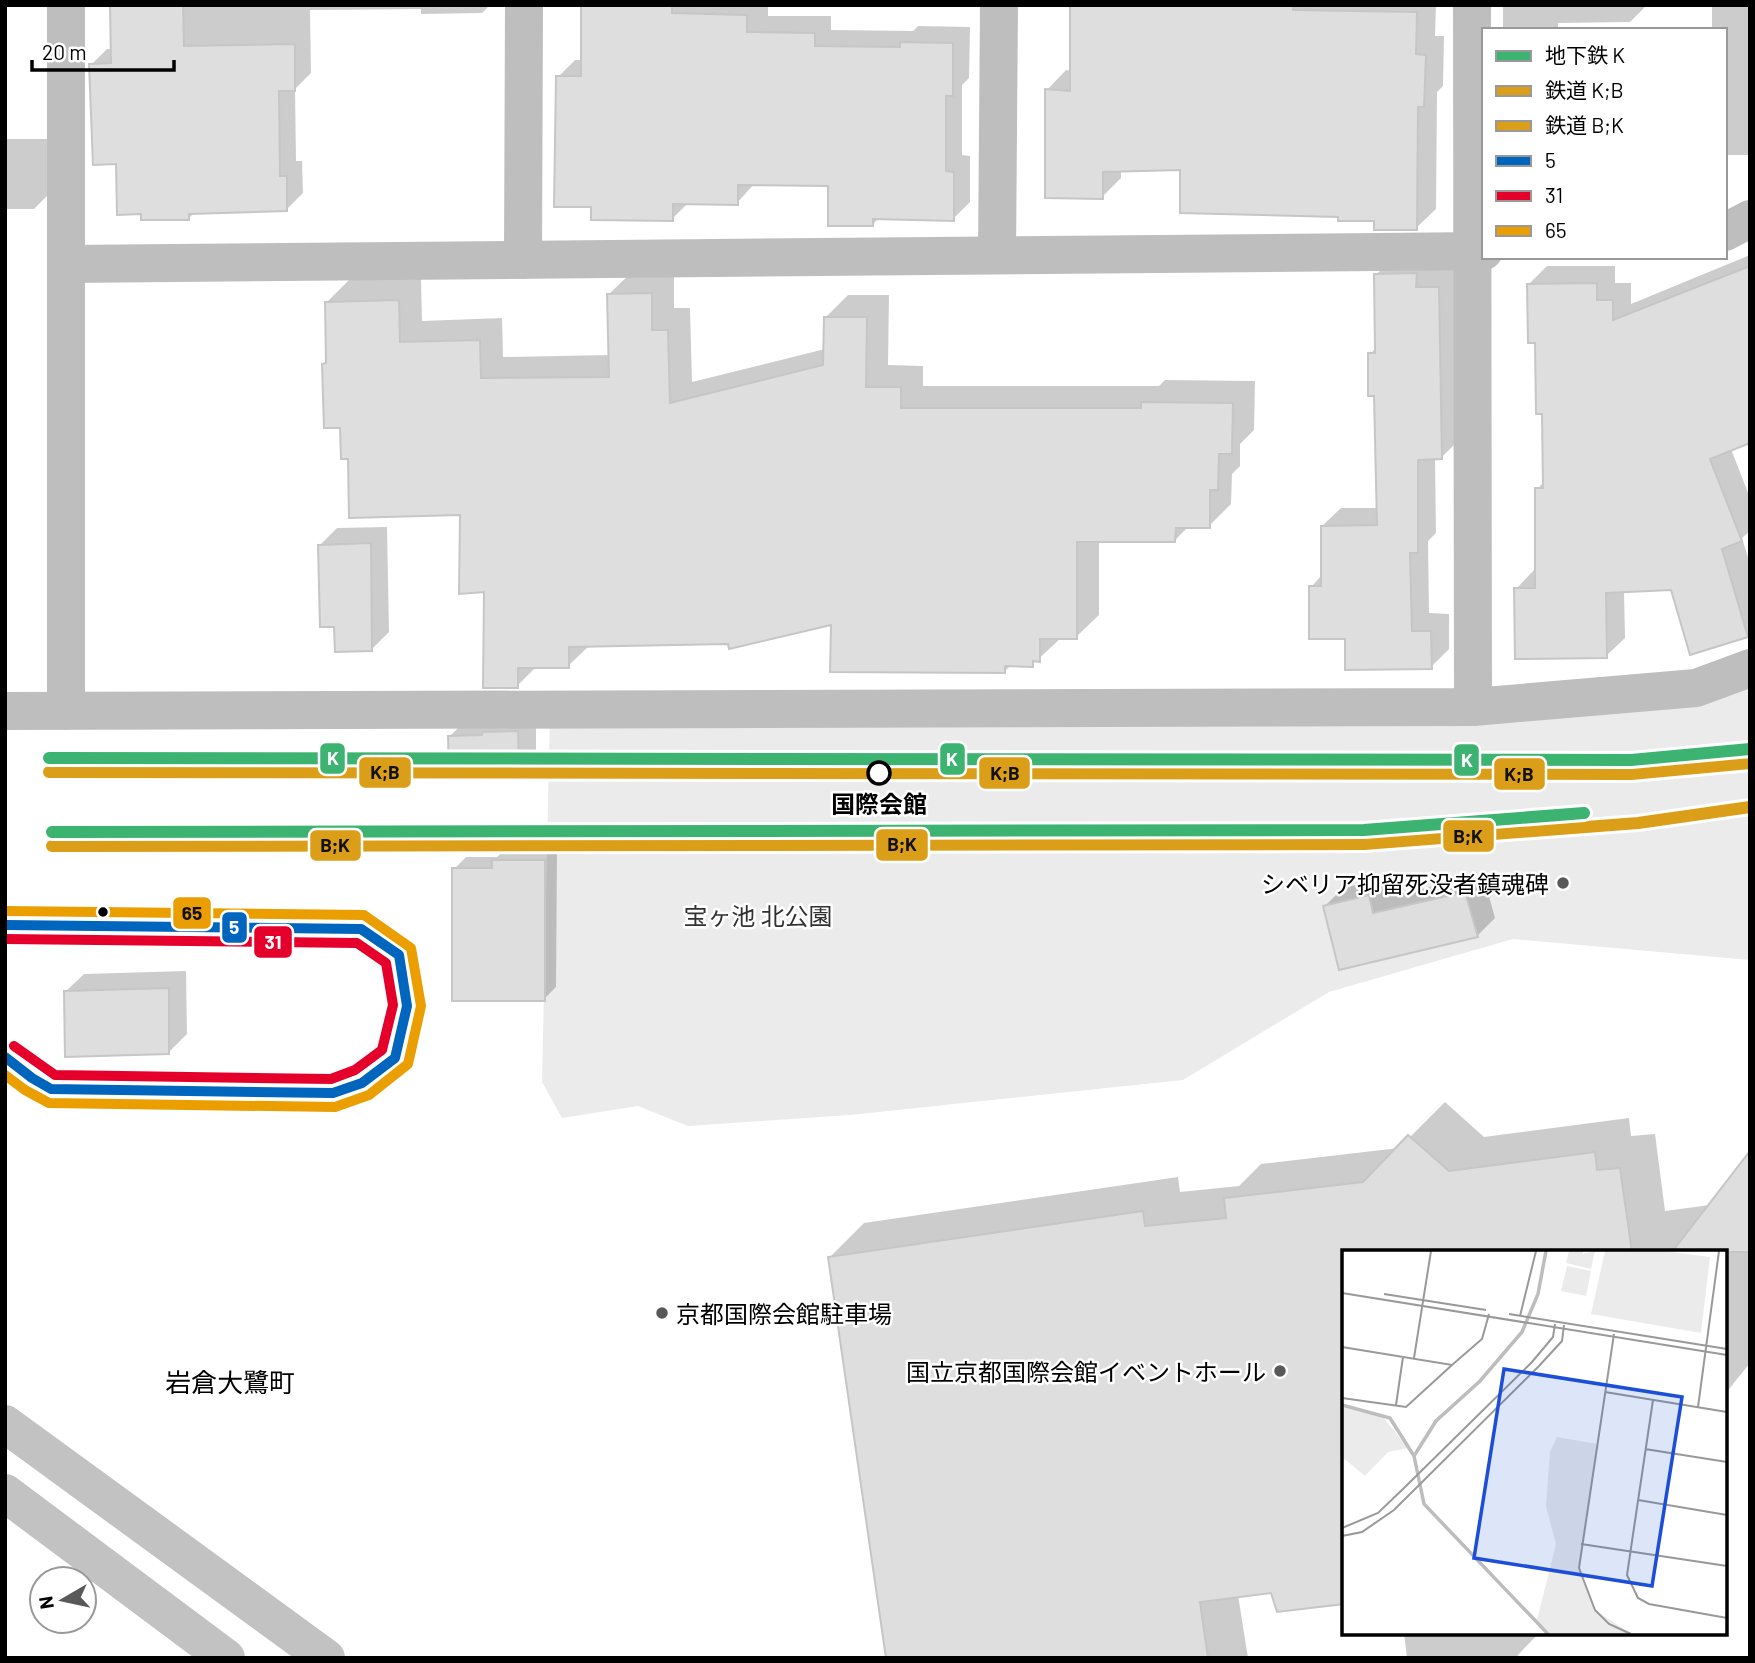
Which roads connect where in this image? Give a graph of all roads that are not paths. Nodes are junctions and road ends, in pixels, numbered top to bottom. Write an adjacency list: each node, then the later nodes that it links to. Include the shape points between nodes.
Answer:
1 (66, 5): 10 (street)
2 (524, 5): 9 (street)
3 (999, 5): 8 (street)
4 (1472, 5): 7 (street)
5 (1750, 219): 6 (street)
6 (1727, 231)
7 (1478, 251): 8 (street); 12 (street)
8 (997, 255): 9 (street)
9 (523, 260): 10 (street)
10 (66, 264): 14 (street)
11 (1750, 668): 12 (street, via 1696,688)
12 (1474, 707): 14 (street)
13 (5, 711): 14 (street)
14 (66, 711)
15 (5, 925): 16 (lane, via 361,929 399,955 407,1006 395,1058 362,1083 333,1093 51,1089)
16 (5, 1057)
17 (5, 1424): 20 (street)
18 (5, 1493): 19 (street)
19 (226, 1658)
20 (326, 1658)

